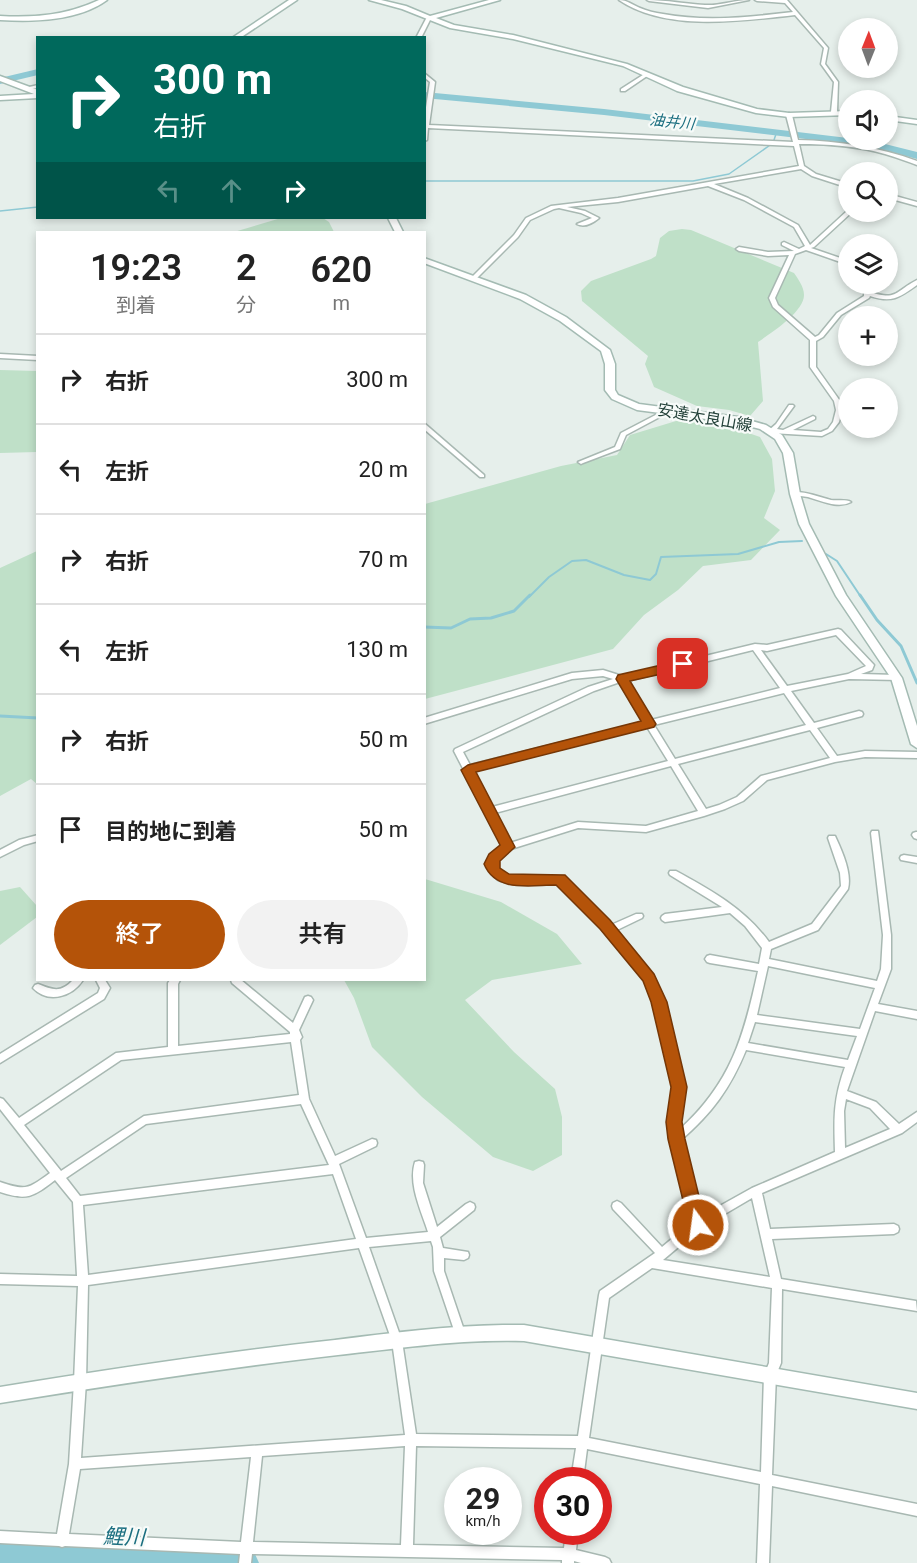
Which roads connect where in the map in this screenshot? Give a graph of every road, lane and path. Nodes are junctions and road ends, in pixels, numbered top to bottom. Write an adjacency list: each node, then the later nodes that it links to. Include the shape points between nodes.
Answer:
1 (104, 0): 11 (street, via 50,19)
2 (294, 0): 13 (street)
3 (372, 0): 12 (street)
4 (497, 0): 12 (street)
5 (621, 0): 10 (street, via 640,11 688,17 723,19)
6 (649, 0): 7 (street, via 708,7)
7 (747, 0)
8 (757, 0): 9 (street)
9 (785, 1): 10 (street)
10 (796, 13): 24 (street, via 826,48 823,64 836,85)
11 (0, 18)
12 (429, 18): 14 (street); 15 (street, via 452,27 556,47)
13 (238, 36)
14 (419, 36)
15 (648, 74): 20 (street); 26 (street, via 707,97 756,111)
16 (426, 76): 29 (street, via 433,82)
17 (0, 78): 19 (street)
18 (36, 86): 19 (street)
19 (27, 88): 21 (street)
20 (623, 90)
21 (36, 93)
22 (36, 94): 23 (street)
23 (0, 98)
24 (834, 112): 25 (street); 26 (street)
25 (838, 112)
26 (789, 115): 30 (street)
27 (898, 120): 28 (street)
28 (917, 123)
29 (426, 126): 30 (street)
30 (795, 141): 31 (street, via 854,145); 32 (street)
31 (917, 163)
32 (802, 167): 33 (street); 34 (street)
33 (838, 183)
34 (709, 184): 36 (street); 43 (street, via 796,226)
35 (898, 199): 37 (street)
36 (584, 202): 38 (street); 39 (street)
37 (917, 204)
38 (553, 207): 39 (street); 48 (street, via 528,219)
39 (583, 212): 41 (street, via 596,218)
40 (838, 221): 43 (street)
41 (580, 224)
42 (784, 244): 45 (street)
43 (807, 247): 45 (street); 46 (street)
44 (739, 249): 45 (street, via 768,254)
45 (795, 252): 51 (street, via 772,301)
46 (838, 259)
47 (426, 261): 48 (street, 安達太良山線)
48 (473, 279): 55 (street, 安達太良山線, via 535,302 597,343 609,358 610,390 615,397 637,406)
49 (917, 282): 50 (street, via 894,299)
50 (869, 294): 51 (street, via 839,314)
51 (814, 340): 60 (street, via 813,367 834,395 839,410 830,430)
52 (0, 356): 53 (street)
53 (36, 358)
54 (791, 406): 58 (street)
55 (669, 410): 58 (street, 安達太良山線, via 738,420); 62 (street, via 623,434 618,448)
56 (813, 418): 59 (street)
57 (426, 427): 63 (street)
58 (771, 431): 59 (street); 64 (street, 安達太良山線, via 788,453)
59 (783, 432): 60 (street)
60 (809, 434): 61 (street)
61 (808, 443)
62 (581, 462)
63 (482, 477)
64 (795, 494): 65 (street, via 808,494 826,502); 68 (street, 安達太良山線, via 804,524 841,596)
65 (848, 502)
66 (755, 647): 67 (street, via 767,648 838,632 870,665); 69 (street); 70 (street)
67 (849, 676): 68 (street); 70 (street)
68 (896, 678): 75 (street, 安達太良山線)
69 (622, 679): 72 (street, via 603,673 572,676); 73 (street); 79 (street, via 591,689 458,751)
70 (783, 689): 73 (street); 74 (street)
71 (859, 714): 74 (street)
72 (426, 720)
73 (649, 724): 78 (street); 79 (street)
74 (811, 727): 77 (street); 78 (street)
75 (917, 744)
76 (917, 755): 77 (street, via 865,754)
77 (834, 759): 81 (street, via 764,778 740,799)
78 (672, 763): 80 (street); 81 (street)
79 (468, 770): 80 (street)
80 (490, 811): 85 (street)
81 (704, 813): 85 (street, via 646,829 578,825)
82 (875, 833): 101 (street, via 887,935 886,969)
83 (36, 838): 86 (street)
84 (832, 838): 94 (street, via 845,888 816,927)
85 (508, 847): 93 (street, via 491,864 500,877 560,879)
86 (0, 854)
87 (904, 858): 88 (street)
88 (917, 860)
89 (673, 873): 90 (street)
90 (732, 909): 92 (street); 94 (street, via 752,925)
91 (639, 916): 93 (street)
92 (665, 918)
93 (609, 930): 119 (street, via 649,978 659,1002 679,1087)
94 (767, 947): 96 (street)
95 (710, 959): 96 (street)
96 (763, 965): 101 (street); 106 (street)
97 (77, 981): 102 (street, via 60,994)
98 (102, 981): 111 (street, via 105,988 101,996)
99 (175, 981): 110 (street)
100 (236, 981): 107 (street)
101 (880, 985): 104 (street)
102 (38, 988)
103 (308, 1000): 107 (street)
104 (873, 1007): 105 (street); 108 (street)
105 (917, 1015)
106 (752, 1018): 108 (street); 109 (street)
107 (295, 1033): 110 (street); 114 (street)
108 (862, 1033): 112 (street)
109 (744, 1046): 112 (street); 119 (street, via 713,1102)
110 (173, 1050): 117 (street, via 119,1056)
111 (0, 1059)
112 (850, 1064): 113 (street)
113 (842, 1093): 118 (street, via 873,1105); 121 (street, via 838,1111)
114 (304, 1099): 122 (street); 124 (street, via 144,1120)
115 (0, 1102): 117 (street)
116 (917, 1116): 118 (street)
117 (17, 1125): 124 (street)
118 (898, 1130): 121 (street)
119 (676, 1139): 130 (street)
120 (372, 1143): 122 (street)
121 (840, 1155): 126 (street)
122 (335, 1165): 127 (street); 134 (street)
123 (419, 1165): 133 (street, via 418,1183)
124 (58, 1175): 125 (street, via 26,1194); 127 (street)
125 (0, 1187)
126 (756, 1191): 130 (street); 132 (street)
127 (78, 1202): 140 (street)
128 (616, 1206): 136 (street)
129 (470, 1207): 133 (street)
130 (698, 1225): 136 (street)
131 (894, 1229): 132 (street)
132 (766, 1234): 141 (street)
133 (434, 1236): 134 (street); 135 (street)
134 (362, 1243): 140 (street); 144 (street)
135 (438, 1252): 137 (street); 143 (street, via 439,1270)
136 (662, 1254): 138 (street)
137 (464, 1255)
138 (651, 1263): 141 (street); 145 (street, via 604,1295)
139 (0, 1279): 140 (street)
140 (83, 1281): 147 (street)
141 (777, 1285): 142 (street); 146 (street, via 775,1363)
142 (916, 1306)
143 (460, 1333): 144 (street); 145 (street, via 524,1333)
144 (397, 1341): 147 (street, via 280,1353); 150 (street)
145 (598, 1346): 146 (street); 151 (street)
146 (770, 1375): 149 (street); 155 (street)
147 (80, 1382): 148 (street); 153 (street)
148 (0, 1395)
149 (917, 1401)
150 (411, 1440): 151 (street); 152 (street); 160 (street)
151 (582, 1442): 154 (street); 155 (street)
152 (258, 1452): 153 (street); 159 (street)
153 (75, 1464): 158 (street)
154 (579, 1467)
155 (766, 1480): 156 (street); 164 (street)
156 (917, 1510)
157 (0, 1537): 158 (street)
158 (62, 1541): 159 (street)
159 (246, 1548): 160 (street); 162 (street)
160 (407, 1550): 161 (street)
161 (569, 1558): 163 (street)
162 (245, 1563)
163 (605, 1563)
164 (763, 1563)

